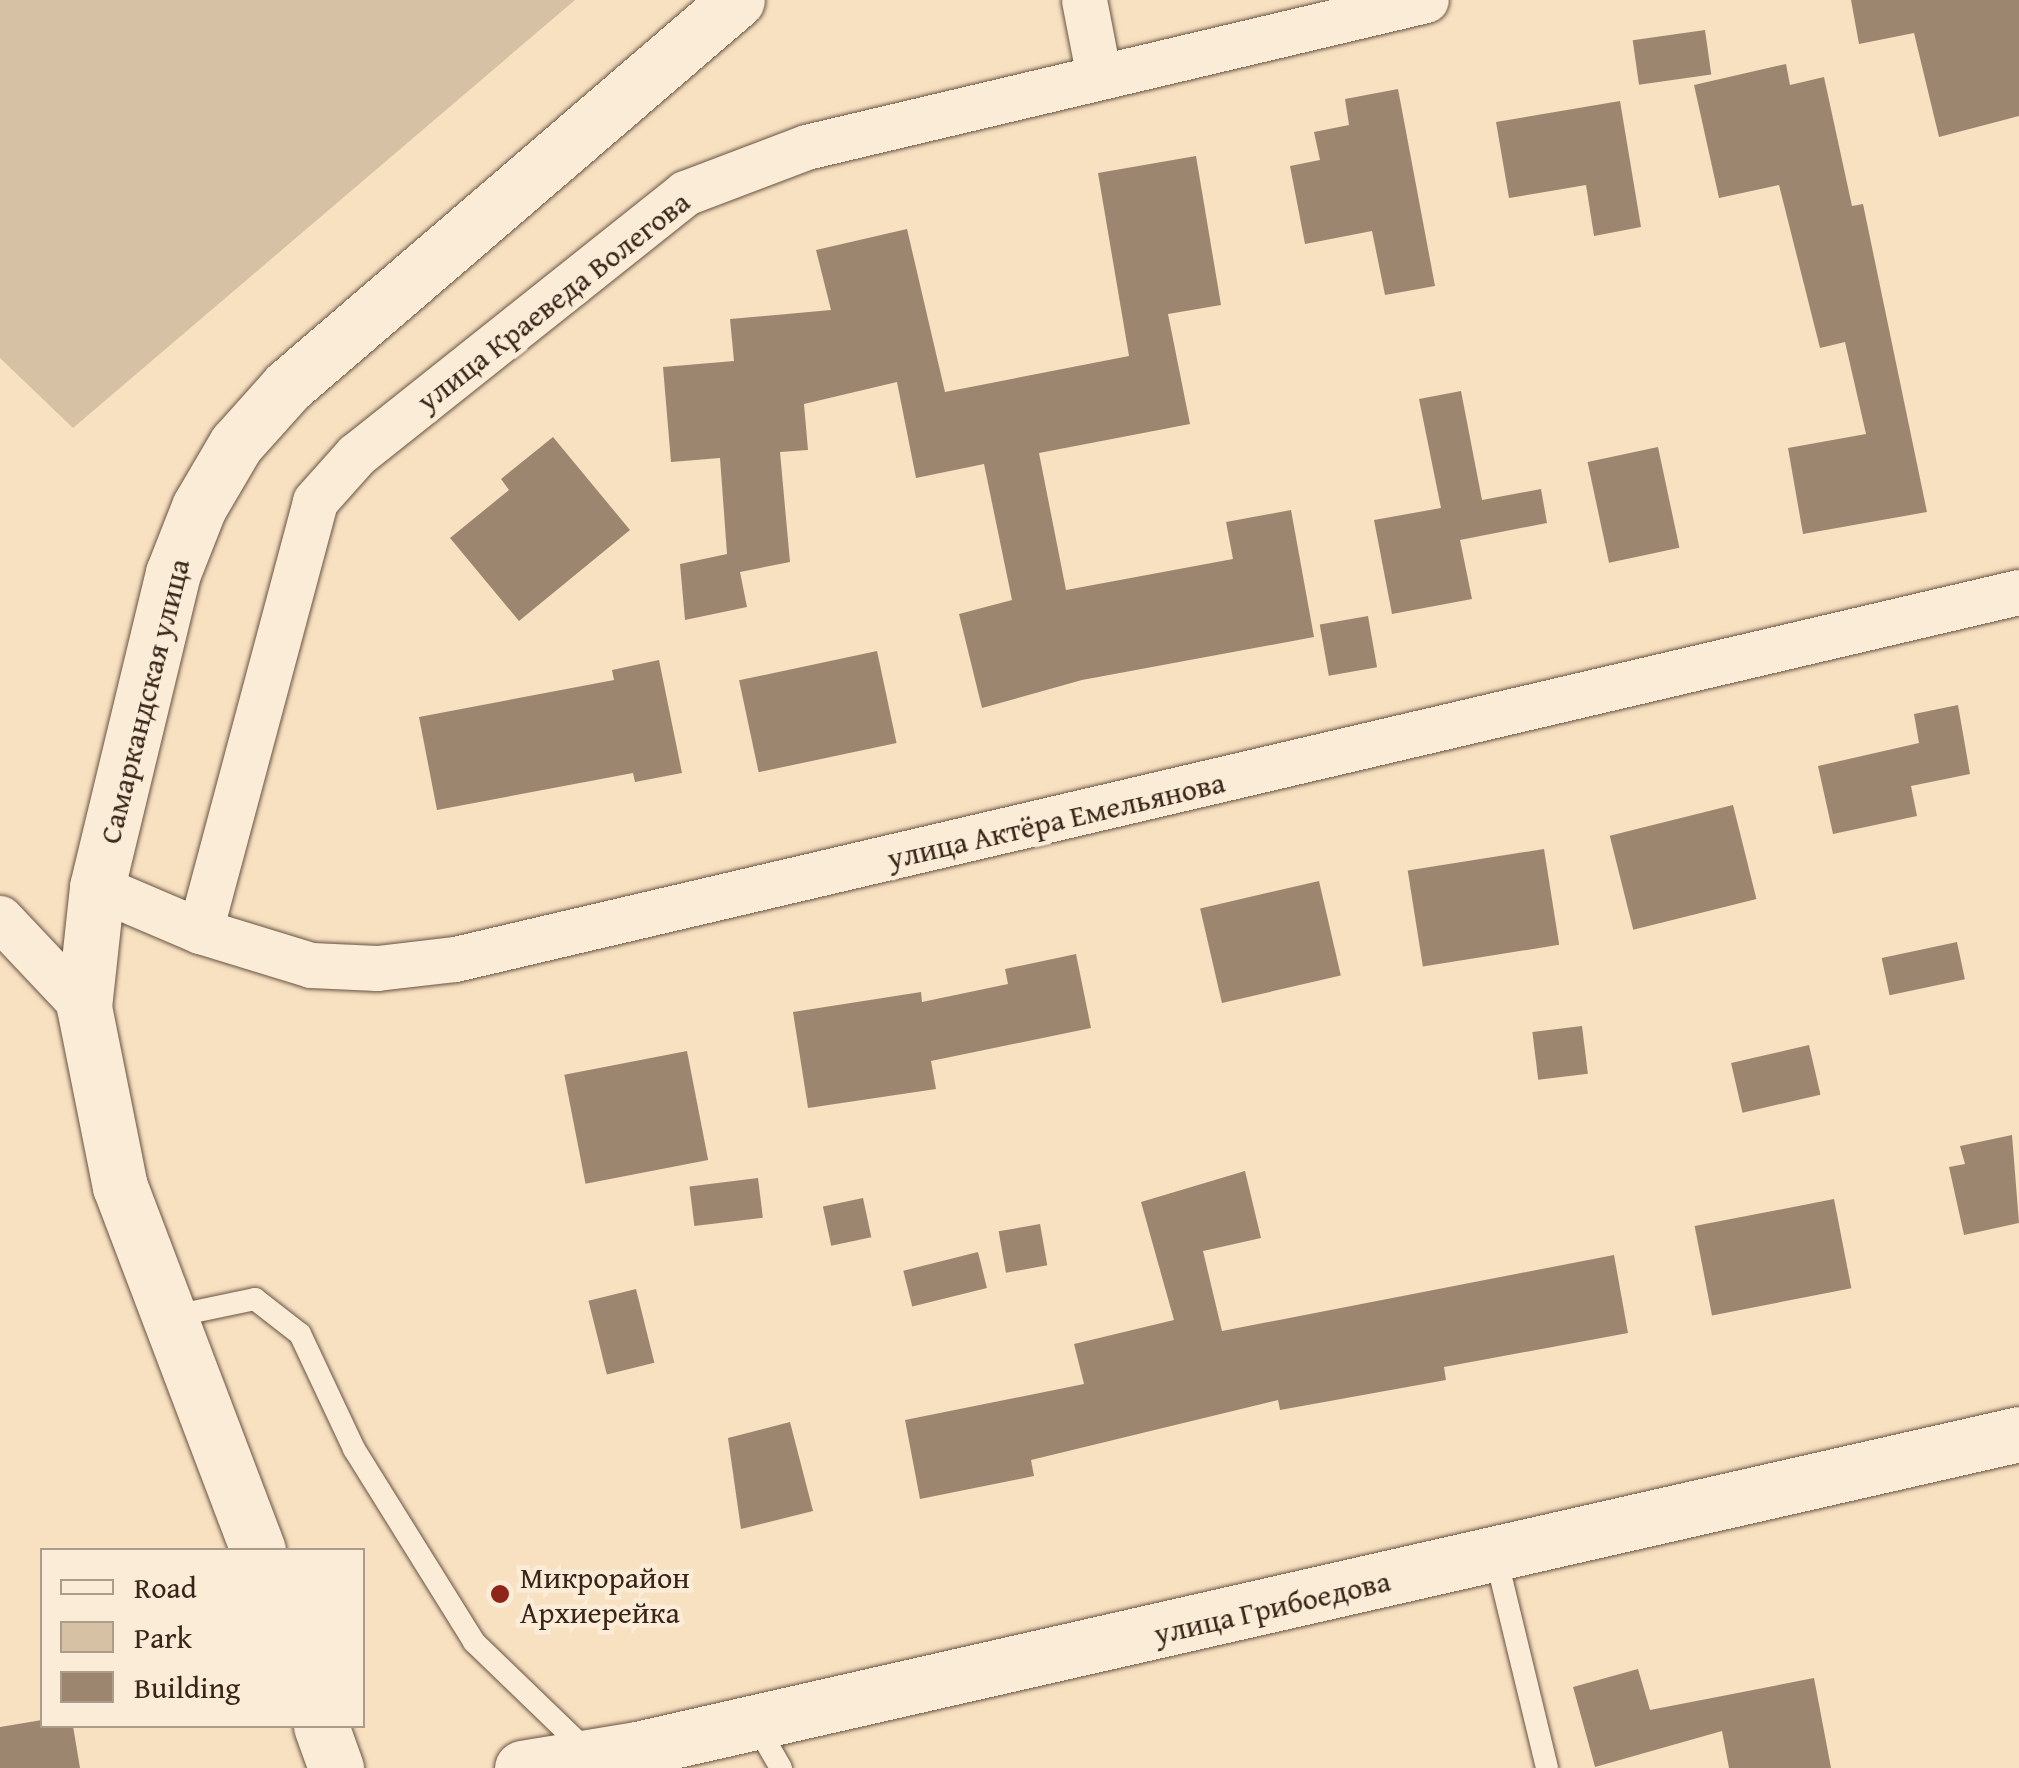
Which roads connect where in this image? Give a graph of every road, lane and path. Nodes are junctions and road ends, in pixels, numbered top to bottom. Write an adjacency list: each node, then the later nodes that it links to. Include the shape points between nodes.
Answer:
1 (737, 0): 6 (street, Самаркандская улица, via 288,386 236,444 199,507 173,572)
2 (1084, 0): 4 (street)
3 (1426, 0): 4 (street, улица Краеведа Волегова)
4 (1099, 78): 8 (street, улица Краеведа Волегова, via 806,147 685,193 356,455 315,501)
5 (2019, 592): 8 (street, улица Актёра Емельянова, via 455,959 377,968 312,966)
6 (97, 887): 8 (street, улица Актёра Емельянова); 9 (street, Самаркандская улица)
7 (0, 919): 9 (street)
8 (200, 931)
9 (84, 1007): 10 (street, Самаркандская улица, via 120,1186)
10 (169, 1317): 12 (street, Самаркандская улица); 16 (lane, via 255,1299 300,1334 354,1449 474,1642)
11 (2019, 1434): 13 (street, улица Грибоедова)
12 (257, 1548)
13 (1496, 1557): 15 (street, улица Грибоедова); 19 (lane)
14 (322, 1728): 17 (street)
15 (768, 1745): 16 (street, улица Грибоедова)
16 (624, 1758): 18 (street, улица Грибоедова)
17 (336, 1768)
18 (522, 1768)
19 (1546, 1768)

